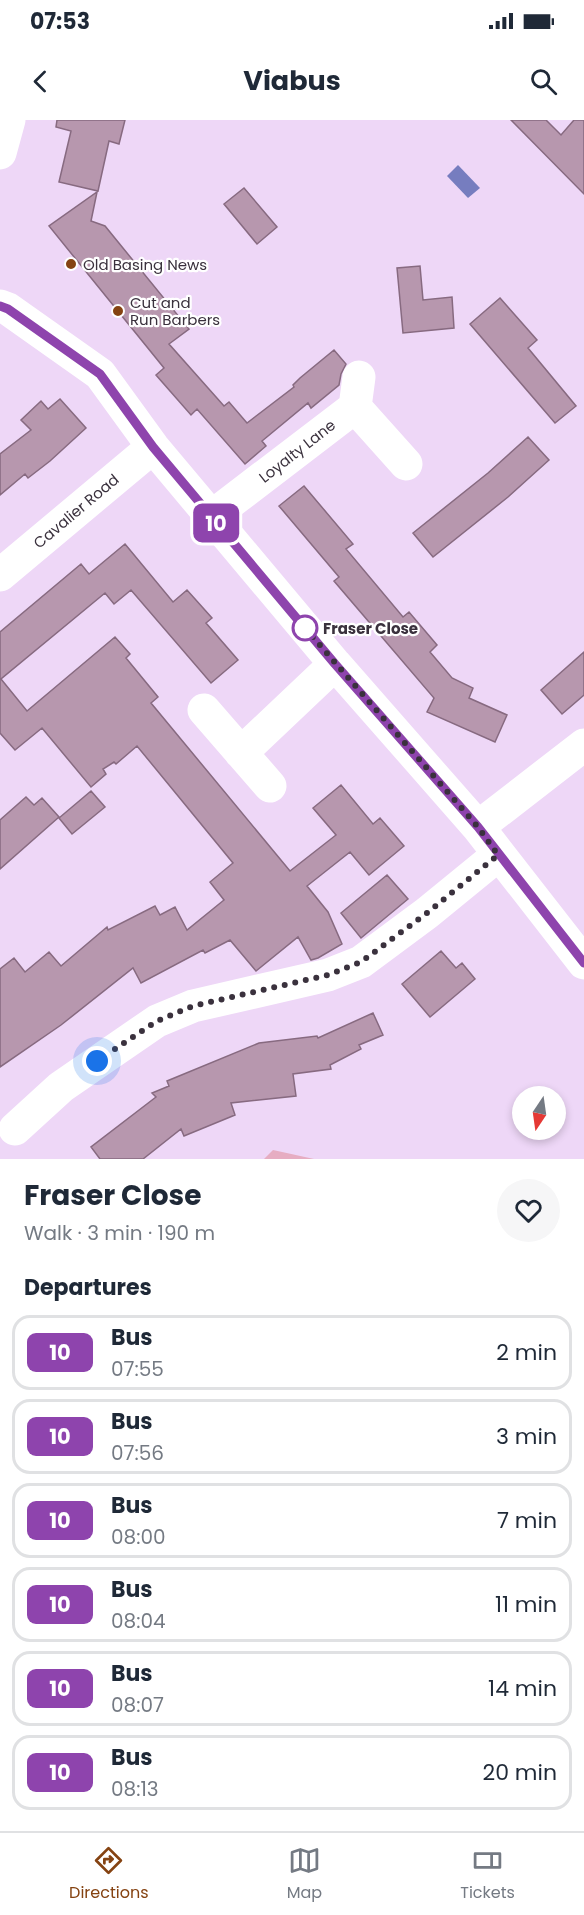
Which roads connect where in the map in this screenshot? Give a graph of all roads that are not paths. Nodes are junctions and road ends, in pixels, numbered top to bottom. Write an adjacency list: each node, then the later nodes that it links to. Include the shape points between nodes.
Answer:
1 (9, 120): 2 (street)
2 (0, 153)
3 (0, 306): 4 (street, via 100,374)
4 (153, 447): 6 (street); 7 (street, Cavalier Road)
5 (406, 465): 6 (street, Loyalty Lane, via 357,392)
6 (211, 518): 8 (street)
7 (0, 575)
8 (335, 664): 11 (street); 13 (street)
9 (204, 710): 11 (street)
10 (584, 745): 13 (street)
11 (241, 753): 12 (street)
12 (270, 786)
13 (478, 827): 14 (street)
14 (498, 855): 15 (street); 16 (street, via 361,962 328,975 193,1006 157,1021 61,1087)
15 (584, 963)
16 (16, 1130)

